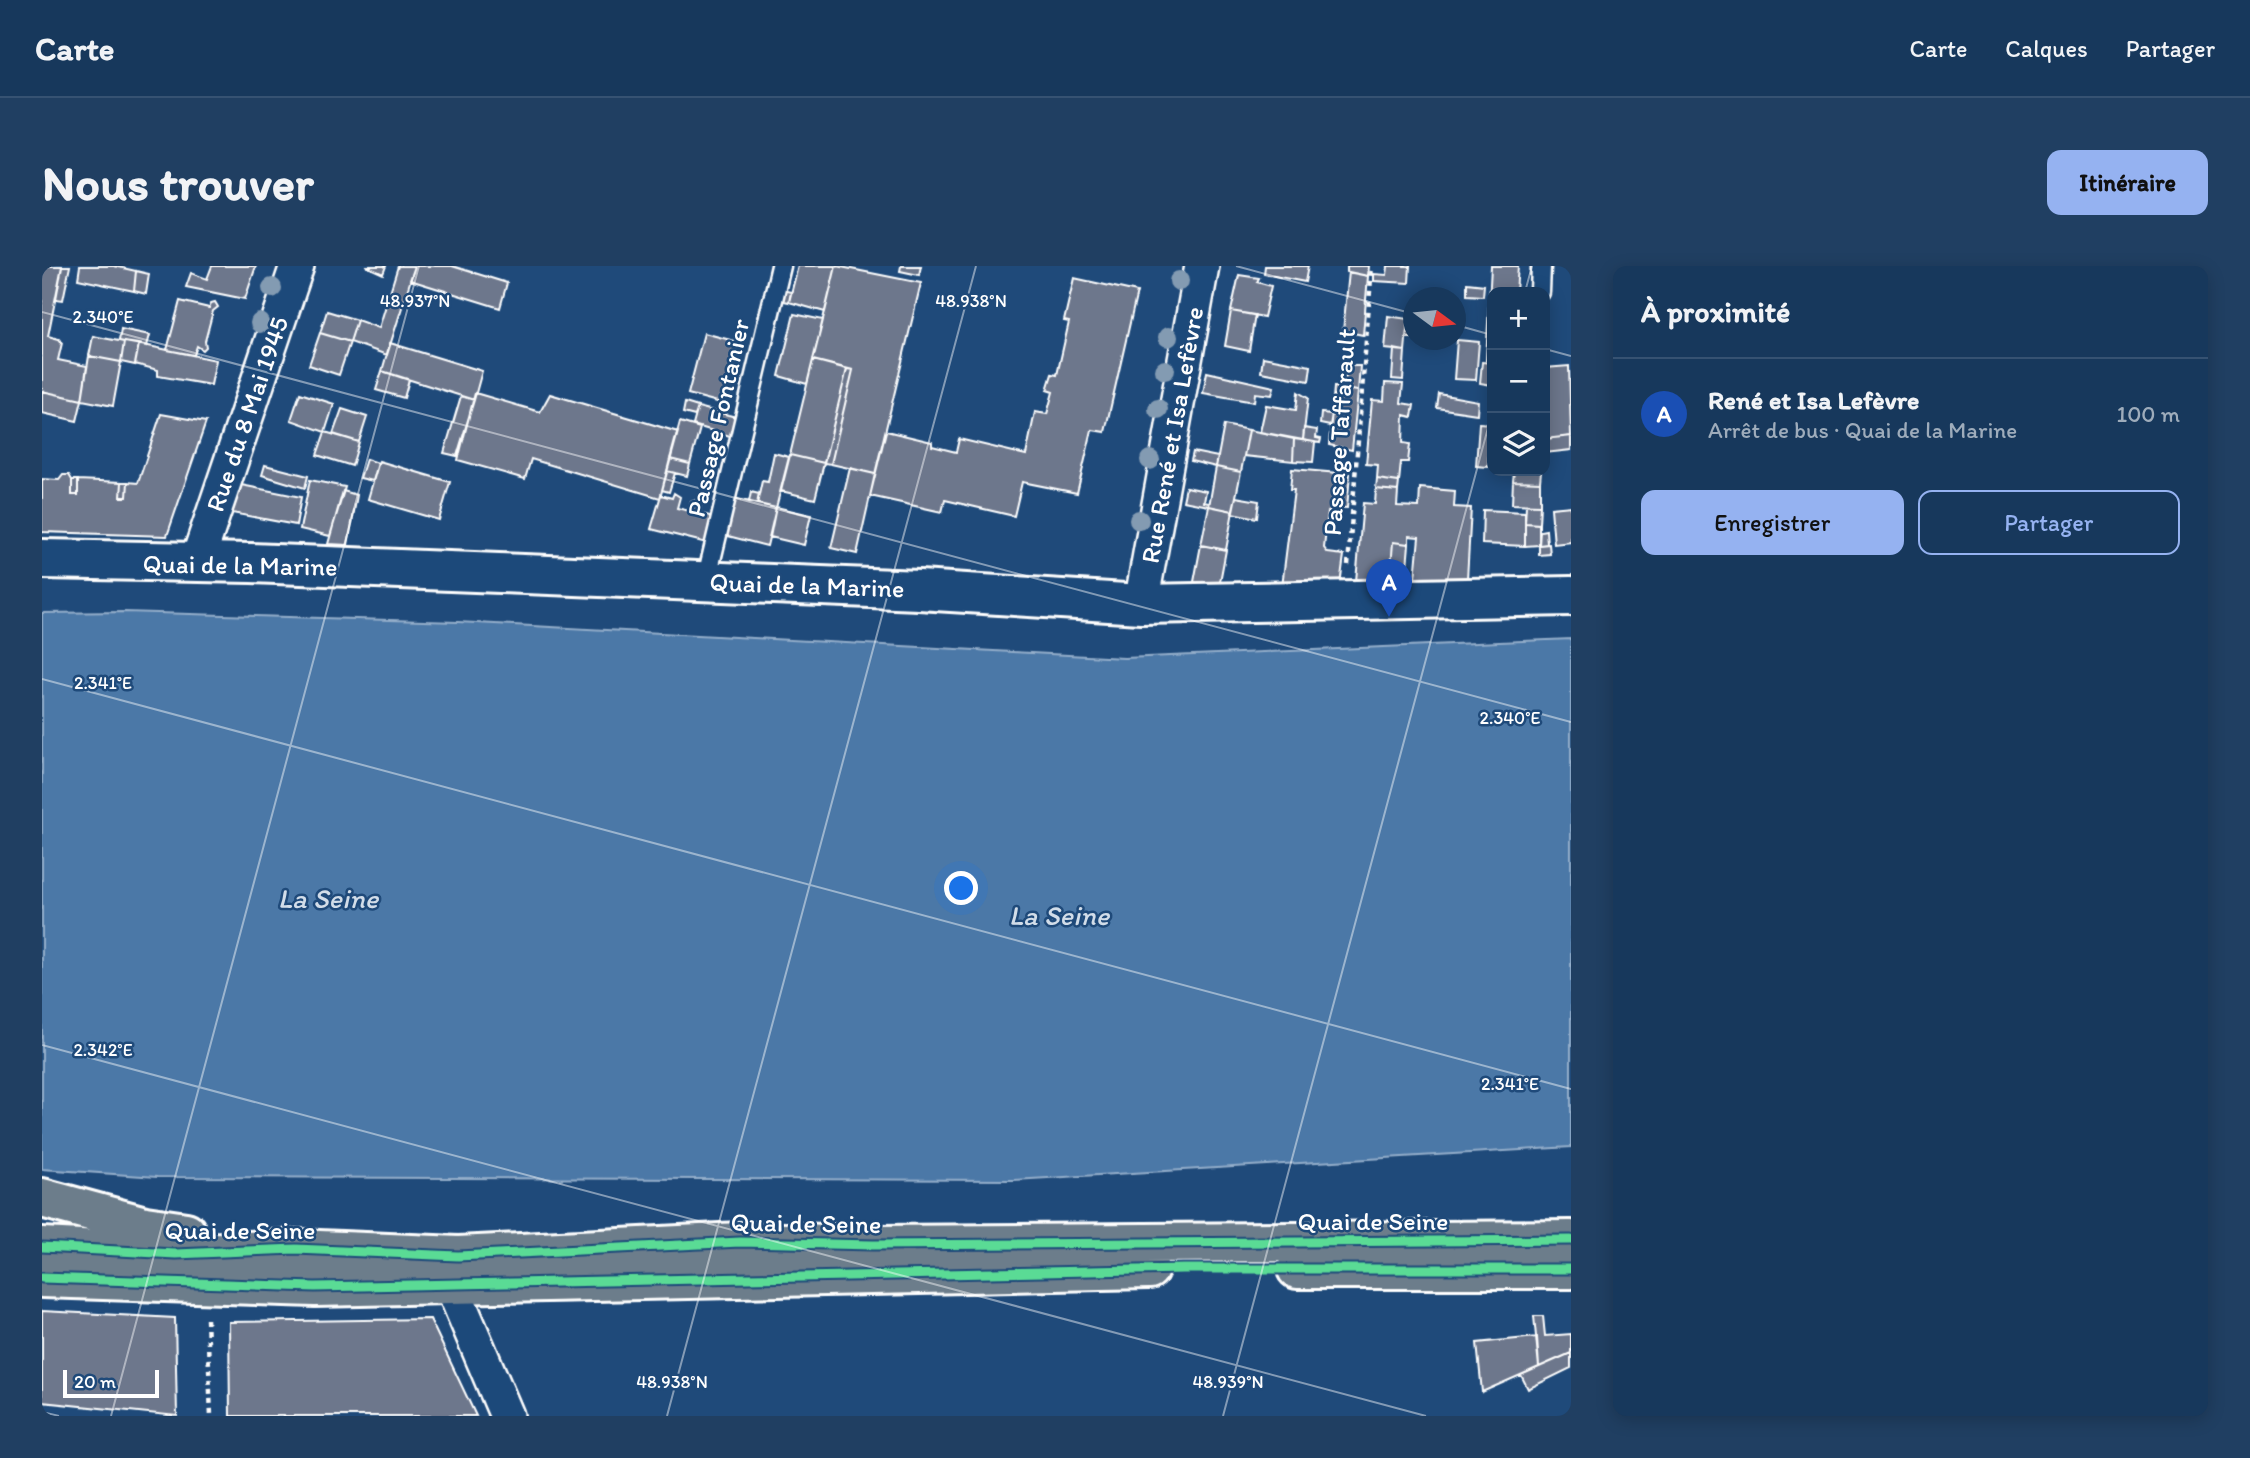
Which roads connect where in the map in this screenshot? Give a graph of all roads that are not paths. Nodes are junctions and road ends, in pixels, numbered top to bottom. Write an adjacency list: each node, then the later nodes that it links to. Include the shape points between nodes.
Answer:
1 (297, 266): 7 (street, Rue du 8 Mai 1945)
2 (781, 266): 8 (lane, Passage Fontanier)
3 (1202, 266): 10 (street, Rue René et Isa Lefèvre)
4 (1541, 266): 5 (lane)
5 (1540, 287)
6 (42, 559): 7 (street, Quai de la Marine)
7 (197, 562): 8 (street, Quai de la Marine)
8 (706, 581): 10 (street, Quai de la Marine)
9 (1571, 596): 10 (street, Quai de la Marine)
10 (1141, 604)
11 (42, 1198): 13 (main road)
12 (1571, 1240): 13 (main road, Quai de Seine, via 740,1242 458,1256)
13 (197, 1244): 14 (main road, Quai de Seine)
14 (42, 1247)
15 (42, 1264): 18 (main road)
16 (1571, 1269): 19 (main road, Quai de Seine, via 1183,1269)
17 (42, 1278): 18 (main road, Quai de Seine)
18 (97, 1278): 19 (main road, Quai de Seine, via 315,1287)
19 (451, 1284): 20 (street, via 502,1381)
20 (507, 1416)

